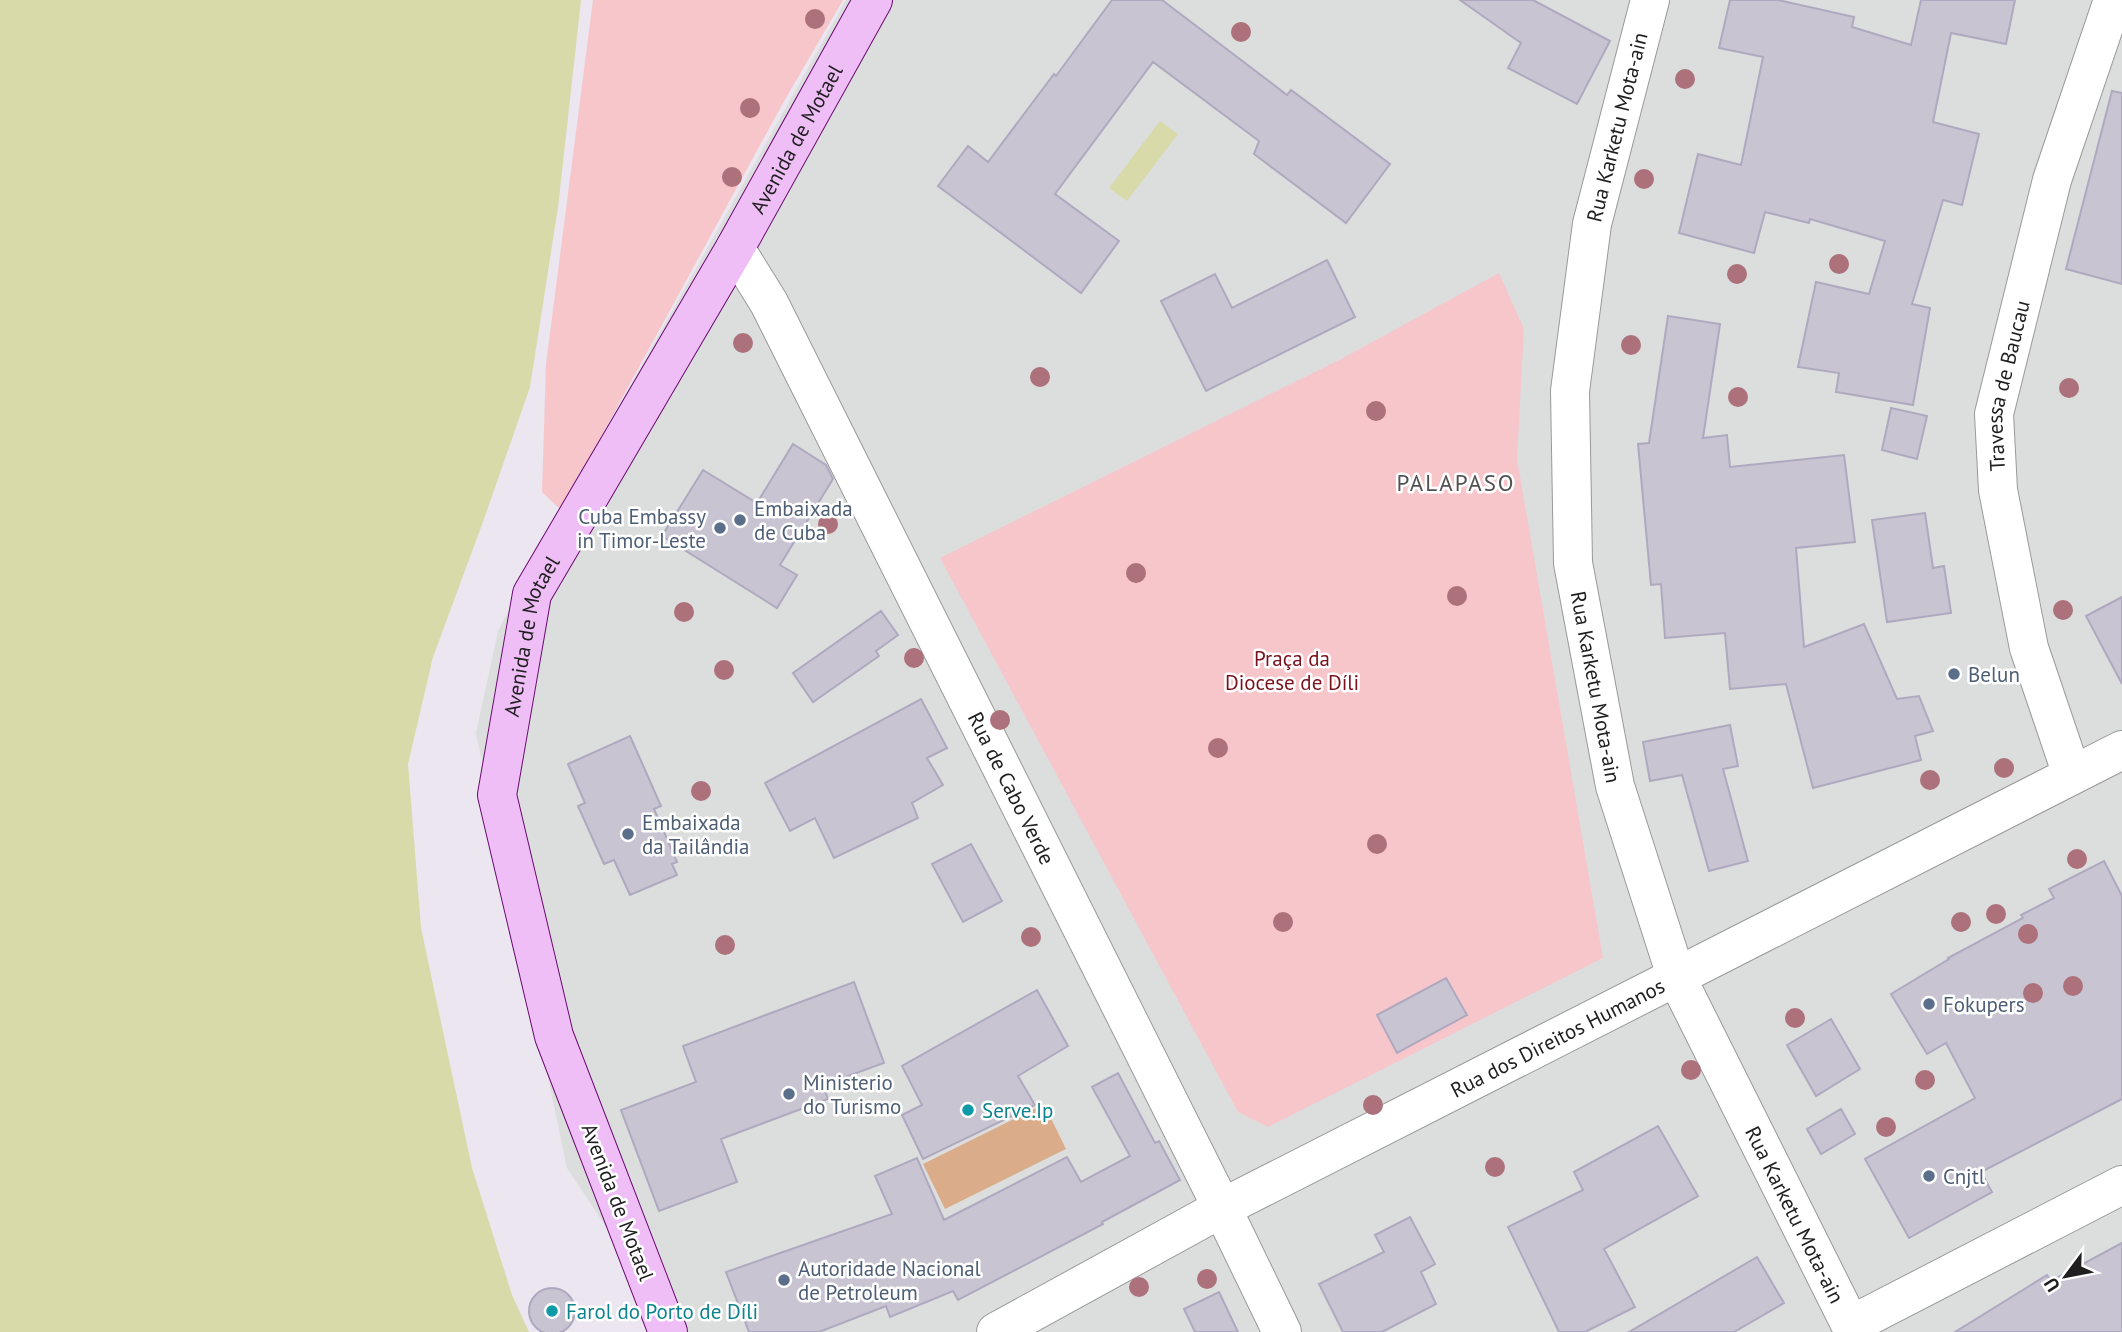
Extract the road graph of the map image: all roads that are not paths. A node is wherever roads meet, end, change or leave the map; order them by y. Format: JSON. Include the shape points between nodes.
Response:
{"nodes":[{"id":1,"x":873,"y":0,"type":"edge"},
{"id":2,"x":1650,"y":0,"type":"edge"},
{"id":3,"x":2113,"y":0,"type":"edge"},
{"id":4,"x":735,"y":248,"type":"junction"},
{"id":5,"x":2122,"y":750,"type":"edge"},
{"id":6,"x":2072,"y":775,"type":"junction"},
{"id":7,"x":1676,"y":976,"type":"junction"},
{"id":8,"x":2122,"y":1185,"type":"edge"},
{"id":9,"x":1222,"y":1208,"type":"junction"},
{"id":10,"x":1853,"y":1328,"type":"edge"},
{"id":11,"x":668,"y":1331,"type":"edge"},
{"id":12,"x":996,"y":1332,"type":"edge"},
{"id":13,"x":1282,"y":1332,"type":"edge"}],
"edges":[{"from":1,"to":4,"type":"main road","name":"Avenida de Motael"},
{"from":2,"to":7,"type":"street","name":"Rua Karketu Mota-ain","via":[[1591,224],[1570,391],[1573,563],[1615,786]]},
{"from":3,"to":6,"type":"street","name":"Travessa de Baucau","via":[[2052,180],[1994,414],[1997,490],[2029,649]]},
{"from":4,"to":9,"type":"street","name":"Rua de Cabo Verde","via":[[769,303]]},
{"from":4,"to":11,"type":"main road","name":"Avenida de Motael","via":[[532,594],[497,796],[554,1036]]},
{"from":5,"to":6,"type":"street","name":"Rua dos Direitos Humanos"},
{"from":6,"to":7,"type":"street","name":"Rua dos Direitos Humanos"},
{"from":7,"to":9,"type":"street","name":"Rua dos Direitos Humanos"},
{"from":7,"to":10,"type":"street","name":"Rua Karketu Mota-ain"},
{"from":8,"to":10,"type":"street"},
{"from":9,"to":12,"type":"street","name":"Rua dos Direitos Humanos"},
{"from":9,"to":13,"type":"street","name":"Rua de Cabo Verde"}]}
